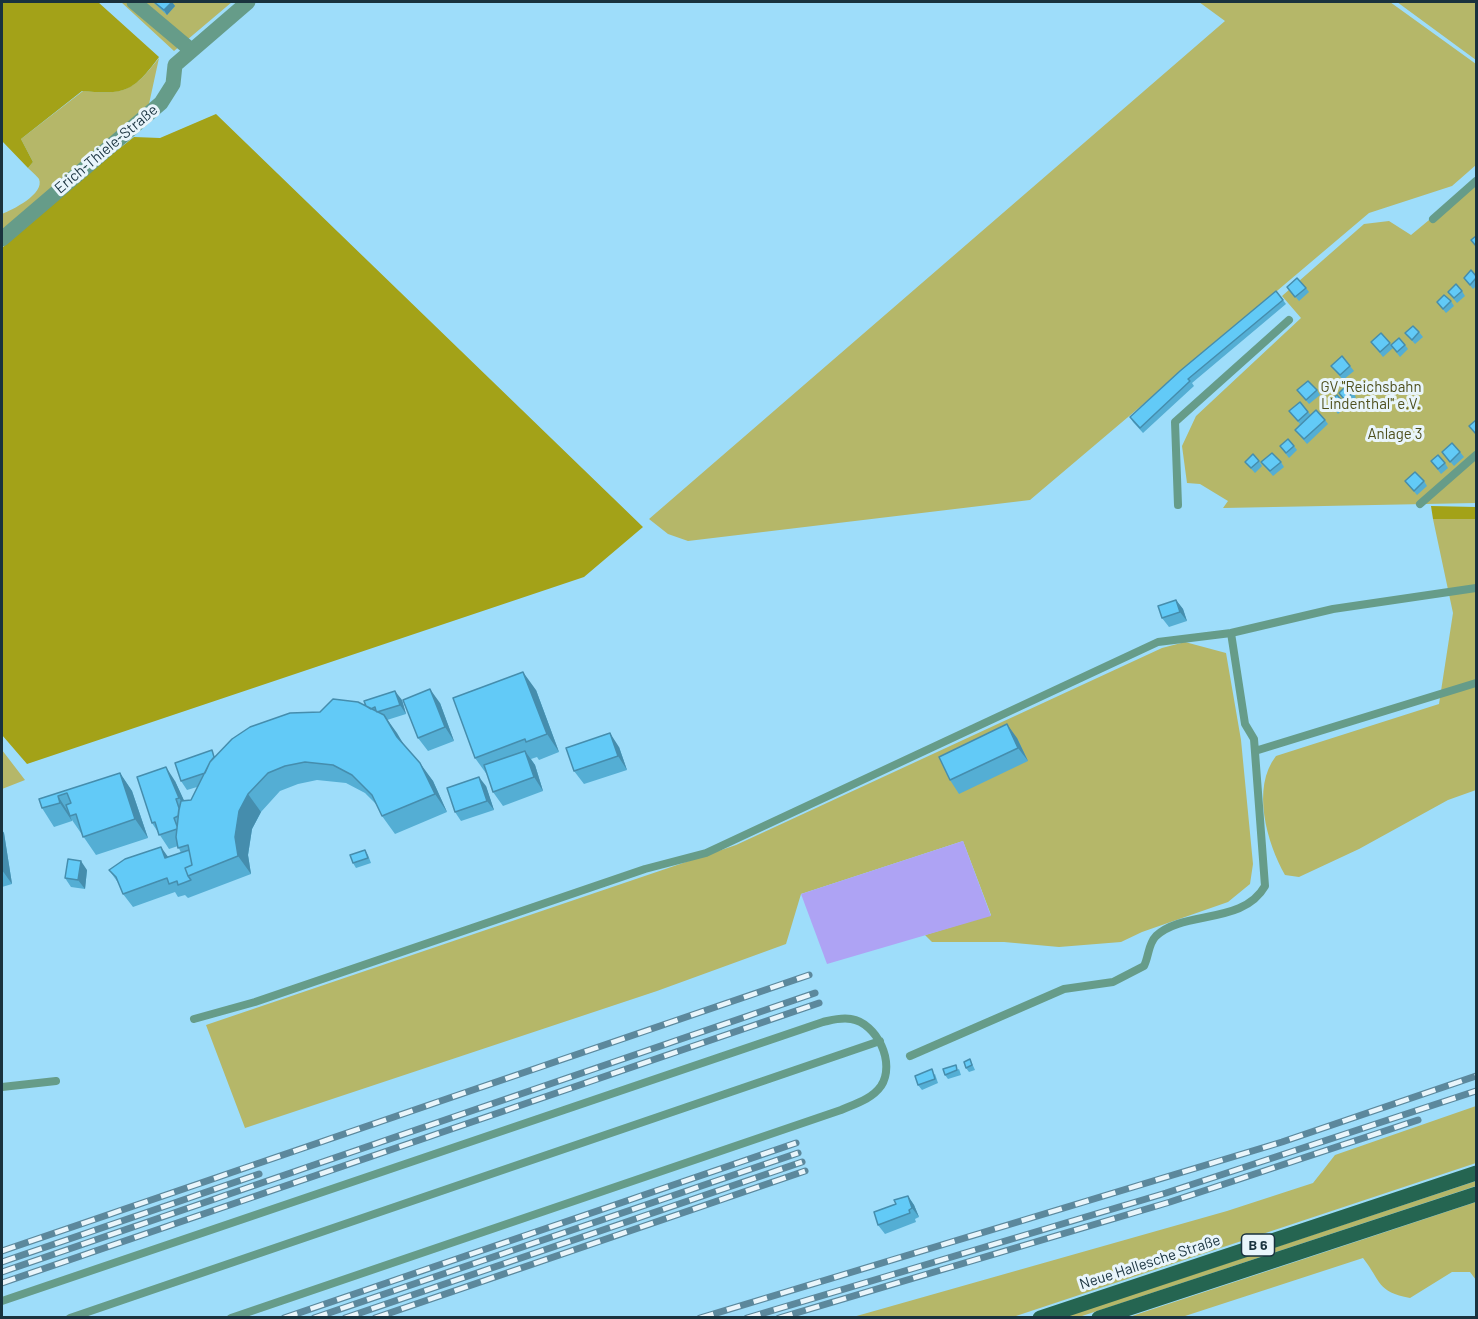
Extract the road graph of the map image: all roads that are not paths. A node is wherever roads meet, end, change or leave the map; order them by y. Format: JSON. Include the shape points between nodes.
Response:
{"nodes":[{"id":1,"x":134,"y":2,"type":"edge"},
{"id":2,"x":248,"y":2,"type":"edge"},
{"id":3,"x":191,"y":50,"type":"junction"},
{"id":4,"x":1476,"y":181,"type":"edge"},
{"id":5,"x":1433,"y":219,"type":"dead end"},
{"id":6,"x":2,"y":239,"type":"edge"},
{"id":7,"x":1289,"y":320,"type":"dead end"},
{"id":8,"x":1476,"y":455,"type":"edge"},
{"id":9,"x":1420,"y":504,"type":"dead end"},
{"id":10,"x":1178,"y":505,"type":"dead end"},
{"id":11,"x":1476,"y":588,"type":"edge"},
{"id":12,"x":1231,"y":633,"type":"junction"},
{"id":13,"x":1476,"y":683,"type":"edge"},
{"id":14,"x":1255,"y":752,"type":"junction"},
{"id":15,"x":194,"y":1018,"type":"dead end"},
{"id":16,"x":880,"y":1041,"type":"junction"},
{"id":17,"x":910,"y":1056,"type":"dead end"},
{"id":18,"x":56,"y":1080,"type":"dead end"},
{"id":19,"x":2,"y":1087,"type":"edge"},
{"id":20,"x":1476,"y":1173,"type":"edge"},
{"id":21,"x":1476,"y":1194,"type":"edge"},
{"id":22,"x":2,"y":1301,"type":"edge"},
{"id":23,"x":70,"y":1317,"type":"edge"},
{"id":24,"x":231,"y":1317,"type":"edge"},
{"id":25,"x":1040,"y":1317,"type":"edge"},
{"id":26,"x":1099,"y":1317,"type":"edge"}],
"edges":[{"from":1,"to":3,"type":"street"},
{"from":2,"to":3,"type":"street","name":"Erich-Thiele-Straße"},
{"from":3,"to":6,"type":"street","name":"Erich-Thiele-Straße","via":[[175,65],[173,84],[161,103]]},
{"from":4,"to":5,"type":"lane"},
{"from":7,"to":10,"type":"lane","via":[[1175,422]]},
{"from":8,"to":9,"type":"lane"},
{"from":11,"to":12,"type":"lane","via":[[1333,609]]},
{"from":12,"to":14,"type":"lane","via":[[1245,724],[1254,739]]},
{"from":12,"to":15,"type":"lane","via":[[1174,639],[1132,653],[706,853],[645,869],[255,1002]]},
{"from":13,"to":14,"type":"lane"},
{"from":14,"to":17,"type":"lane","via":[[1265,886],[1254,900],[1160,933],[1150,945],[1144,966],[1113,982],[1064,990]]},
{"from":16,"to":22,"type":"lane","via":[[867,1026],[853,1019],[823,1022]]},
{"from":16,"to":23,"type":"lane"},
{"from":16,"to":24,"type":"lane","via":[[886,1075],[880,1087],[860,1102]]},
{"from":18,"to":19,"type":"lane"},
{"from":20,"to":25,"type":"main road","name":"Neue Hallesche Straße","number":"B 6"},
{"from":21,"to":26,"type":"main road","number":"B 6"}]}
